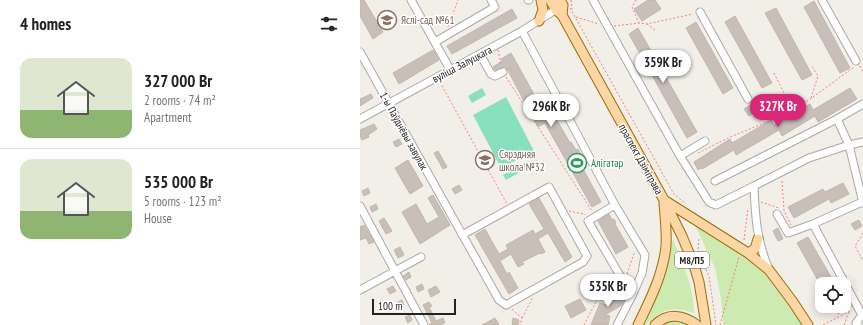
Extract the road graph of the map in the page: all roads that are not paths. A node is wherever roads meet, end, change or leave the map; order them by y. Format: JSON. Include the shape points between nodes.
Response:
{"nodes":[{"id":1,"x":411,"y":0,"type":"edge"},
{"id":2,"x":491,"y":0,"type":"edge"},
{"id":3,"x":541,"y":0,"type":"edge"},
{"id":4,"x":550,"y":0,"type":"edge"},
{"id":5,"x":593,"y":0,"type":"edge"},
{"id":6,"x":822,"y":0,"type":"edge"},
{"id":7,"x":563,"y":6,"type":"edge"},
{"id":8,"x":700,"y":12,"type":"road end"},
{"id":9,"x":539,"y":21,"type":"junction"},
{"id":10,"x":522,"y":31,"type":"junction"},
{"id":11,"x":435,"y":42,"type":"junction"},
{"id":12,"x":360,"y":52,"type":"edge"},
{"id":13,"x":480,"y":54,"type":"junction"},
{"id":14,"x":857,"y":62,"type":"road end"},
{"id":15,"x":451,"y":70,"type":"junction"},
{"id":16,"x":503,"y":72,"type":"road end"},
{"id":17,"x":748,"y":99,"type":"dead end"},
{"id":18,"x":388,"y":104,"type":"junction"},
{"id":19,"x":863,"y":104,"type":"edge"},
{"id":20,"x":360,"y":119,"type":"edge"},
{"id":21,"x":837,"y":119,"type":"junction"},
{"id":22,"x":705,"y":141,"type":"dead end"},
{"id":23,"x":863,"y":142,"type":"edge"},
{"id":24,"x":849,"y":145,"type":"junction"},
{"id":25,"x":680,"y":156,"type":"junction"},
{"id":26,"x":715,"y":181,"type":"dead end"},
{"id":27,"x":754,"y":186,"type":"junction"},
{"id":28,"x":664,"y":200,"type":"junction"},
{"id":29,"x":863,"y":202,"type":"edge"},
{"id":30,"x":615,"y":205,"type":"junction"},
{"id":31,"x":360,"y":206,"type":"edge"},
{"id":32,"x":777,"y":214,"type":"dead end"},
{"id":33,"x":813,"y":224,"type":"junction"},
{"id":34,"x":462,"y":235,"type":"junction"},
{"id":35,"x":758,"y":239,"type":"junction"},
{"id":36,"x":744,"y":251,"type":"junction"},
{"id":37,"x":421,"y":257,"type":"dead end"},
{"id":38,"x":395,"y":270,"type":"junction"},
{"id":39,"x":769,"y":270,"type":"junction"},
{"id":40,"x":360,"y":290,"type":"edge"},
{"id":41,"x":632,"y":296,"type":"junction"},
{"id":42,"x":863,"y":315,"type":"edge"},
{"id":43,"x":424,"y":325,"type":"edge"},
{"id":44,"x":617,"y":325,"type":"edge"},
{"id":45,"x":638,"y":325,"type":"edge"},
{"id":46,"x":655,"y":325,"type":"edge"},
{"id":47,"x":697,"y":325,"type":"edge"},
{"id":48,"x":706,"y":325,"type":"edge"},
{"id":49,"x":808,"y":325,"type":"edge"},
{"id":50,"x":858,"y":325,"type":"edge"}],
"edges":[{"from":1,"to":11,"type":"street"},
{"from":2,"to":11,"type":"street","via":[[495,7]]},
{"from":3,"to":9,"type":"main road","via":[[543,10]]},
{"from":4,"to":7,"type":"main road","name":"праспект Дзімітрава"},
{"from":5,"to":25,"type":"street"},
{"from":6,"to":14,"type":"street"},
{"from":7,"to":9,"type":"street","name":"вуліца Залуцкага"},
{"from":7,"to":28,"type":"main road","name":"праспект Дзімітрава","number":"М8/П5"},
{"from":8,"to":17,"type":"street"},
{"from":9,"to":10,"type":"street","name":"вуліца Залуцкага"},
{"from":10,"to":13,"type":"street","name":"вуліца Залуцкага"},
{"from":10,"to":30,"type":"street"},
{"from":11,"to":15,"type":"street"},
{"from":12,"to":18,"type":"street","name":"1-ы Паўднёвы завулак"},
{"from":13,"to":15,"type":"street","name":"вуліца Залуцкага"},
{"from":13,"to":16,"type":"street","via":[[491,74],[495,76]]},
{"from":15,"to":18,"type":"street","name":"вуліца Залуцкага"},
{"from":18,"to":20,"type":"street","name":"вуліца Залуцкага"},
{"from":18,"to":34,"type":"street","name":"1-ы Паўднёвы завулак"},
{"from":19,"to":21,"type":"street"},
{"from":21,"to":24,"type":"street"},
{"from":21,"to":26,"type":"street"},
{"from":22,"to":25,"type":"street"},
{"from":23,"to":24,"type":"street"},
{"from":24,"to":27,"type":"street","via":[[809,158]]},
{"from":24,"to":29,"type":"street"},
{"from":25,"to":27,"type":"street","via":[[709,202],[716,205]]},
{"from":27,"to":35,"type":"street"},
{"from":28,"to":36,"type":"main road"},
{"from":28,"to":45,"type":"main road","via":[[666,246],[656,287]]},
{"from":28,"to":48,"type":"main road","name":"праспект Дзімітрава","number":"М8/П5","via":[[694,265]]},
{"from":29,"to":33,"type":"street"},
{"from":30,"to":41,"type":"street","via":[[645,255],[642,274]]},
{"from":30,"to":41,"type":"street","via":[[588,221]]},
{"from":31,"to":38,"type":"street"},
{"from":32,"to":33,"type":"street","via":[[788,233]]},
{"from":33,"to":42,"type":"street"},
{"from":34,"to":34,"type":"street","name":"1-ы Паўднёвы завулак","via":[[499,300],[506,305],[583,262],[587,256],[548,187]]},
{"from":35,"to":36,"type":"main road","via":[[755,249]]},
{"from":35,"to":39,"type":"street"},
{"from":36,"to":39,"type":"main road"},
{"from":37,"to":38,"type":"street"},
{"from":38,"to":40,"type":"street"},
{"from":38,"to":43,"type":"street"},
{"from":39,"to":49,"type":"main road"},
{"from":41,"to":44,"type":"street"},
{"from":42,"to":50,"type":"street","via":[[856,323]]},
{"from":46,"to":47,"type":"main road","via":[[674,316],[684,317]]}]}
